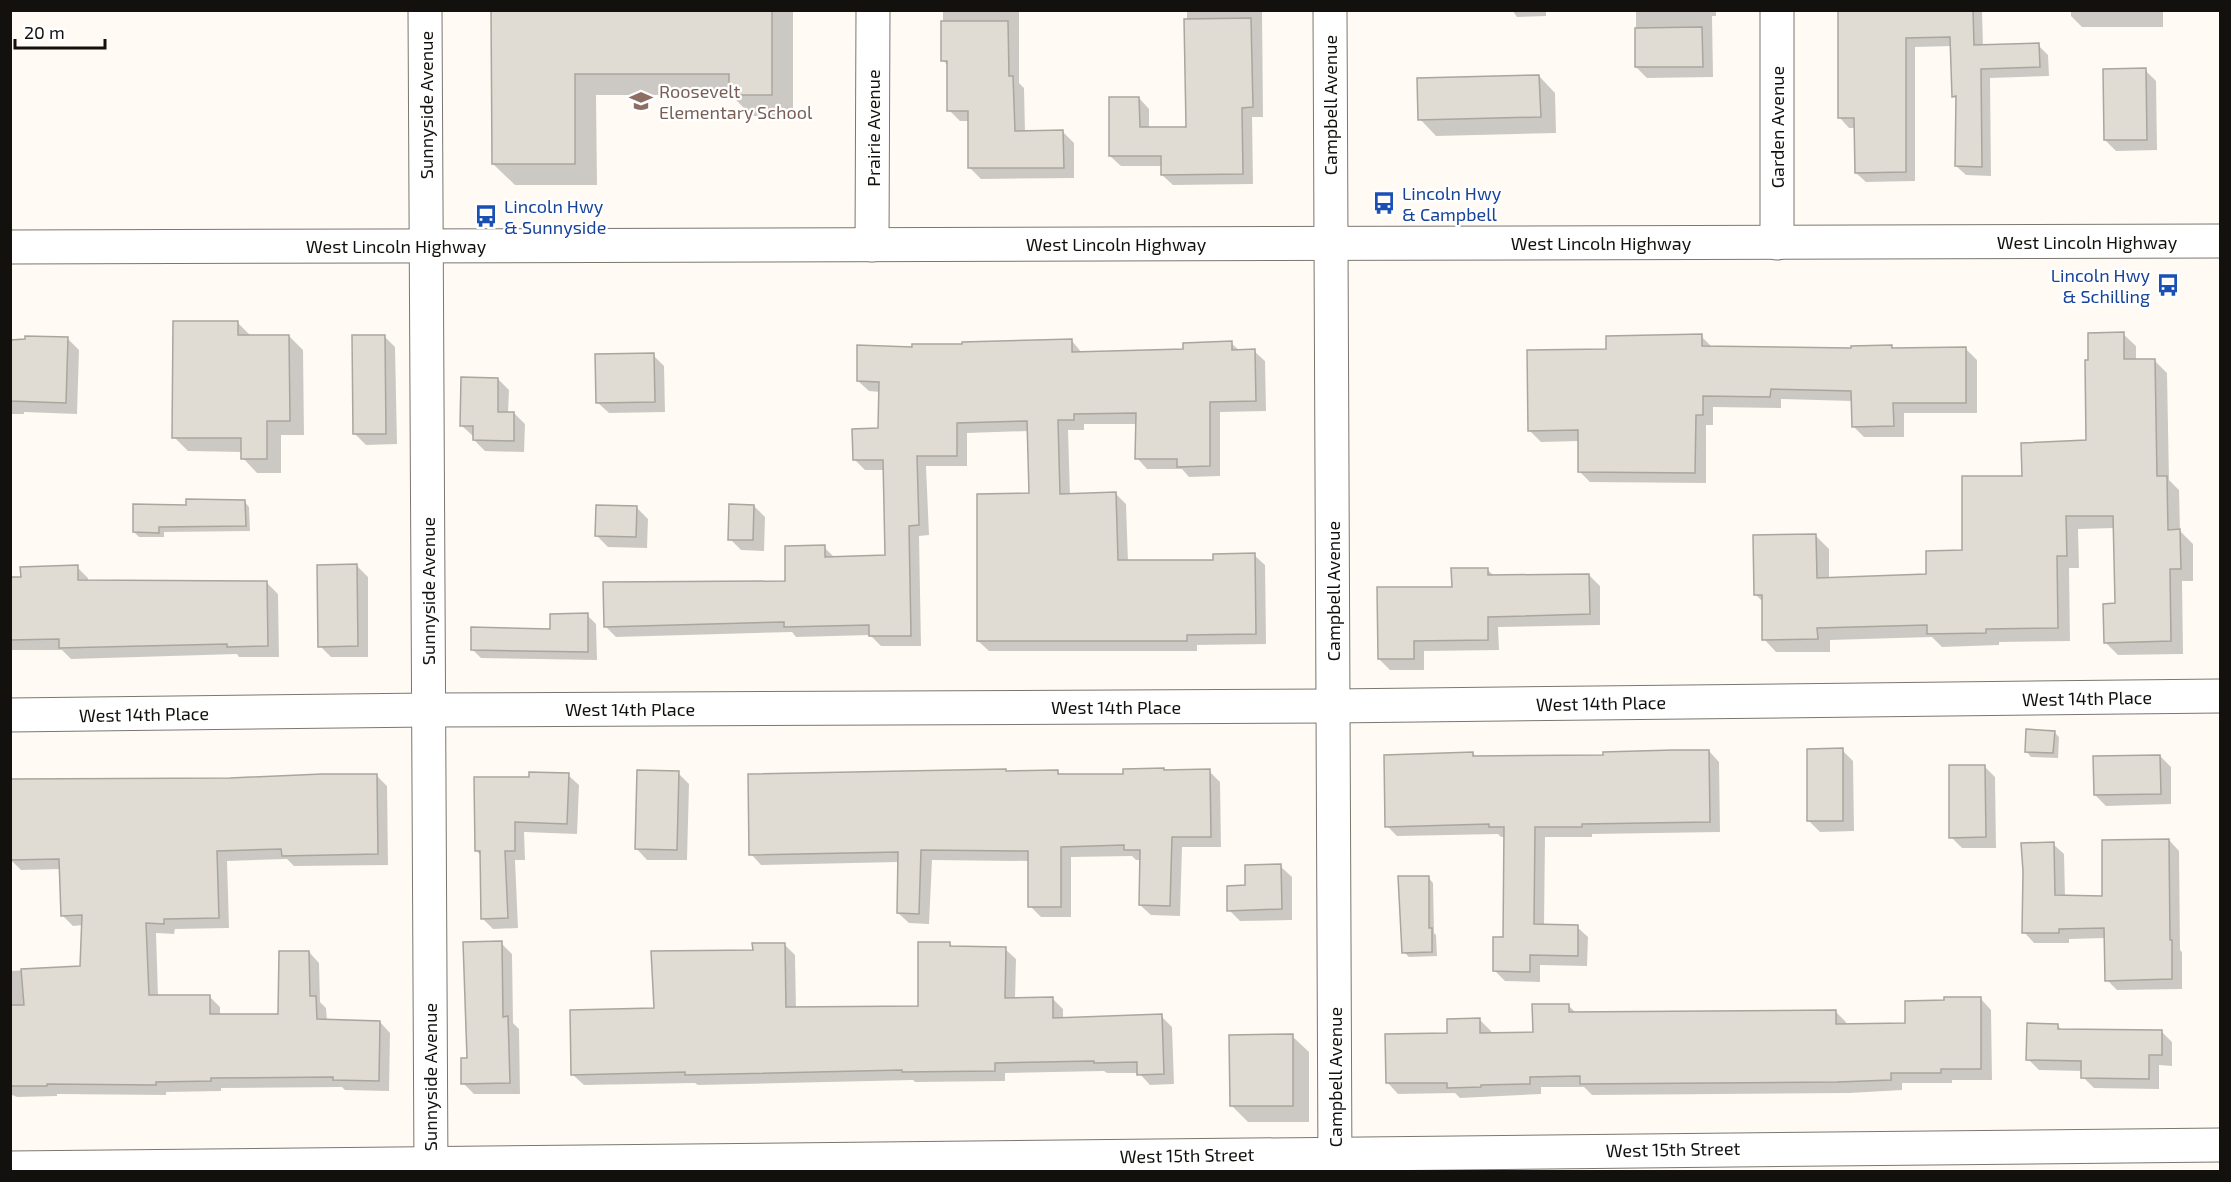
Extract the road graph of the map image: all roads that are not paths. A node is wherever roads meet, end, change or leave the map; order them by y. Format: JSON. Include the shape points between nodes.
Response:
{"nodes":[{"id":1,"x":425,"y":10,"type":"edge"},
{"id":2,"x":873,"y":10,"type":"edge"},
{"id":3,"x":1330,"y":10,"type":"edge"},
{"id":4,"x":1777,"y":10,"type":"edge"},
{"id":5,"x":2220,"y":242,"type":"edge"},
{"id":6,"x":1777,"y":243,"type":"junction"},
{"id":7,"x":1331,"y":244,"type":"junction"},
{"id":8,"x":872,"y":245,"type":"junction"},
{"id":9,"x":427,"y":246,"type":"junction"},
{"id":10,"x":10,"y":247,"type":"edge"},
{"id":11,"x":2220,"y":696,"type":"edge"},
{"id":12,"x":1333,"y":706,"type":"junction"},
{"id":13,"x":429,"y":710,"type":"junction"},
{"id":14,"x":10,"y":715,"type":"edge"},
{"id":15,"x":2220,"y":1144,"type":"edge"},
{"id":16,"x":1335,"y":1162,"type":"edge"},
{"id":17,"x":10,"y":1167,"type":"edge"},
{"id":18,"x":430,"y":1168,"type":"edge"}],
"edges":[{"from":1,"to":9,"type":"street","name":"Sunnyside Avenue"},
{"from":2,"to":8,"type":"street","name":"Prairie Avenue"},
{"from":3,"to":7,"type":"street","name":"Campbell Avenue"},
{"from":4,"to":6,"type":"street","name":"Garden Avenue"},
{"from":5,"to":6,"type":"street","name":"West Lincoln Highway"},
{"from":6,"to":7,"type":"street","name":"West Lincoln Highway"},
{"from":7,"to":8,"type":"street","name":"West Lincoln Highway"},
{"from":7,"to":12,"type":"street","name":"Campbell Avenue"},
{"from":8,"to":9,"type":"street","name":"West Lincoln Highway"},
{"from":9,"to":10,"type":"street","name":"West Lincoln Highway"},
{"from":9,"to":13,"type":"street","name":"Sunnyside Avenue"},
{"from":11,"to":12,"type":"street","name":"West 14th Place"},
{"from":12,"to":13,"type":"street","name":"West 14th Place"},
{"from":12,"to":16,"type":"street","name":"Campbell Avenue"},
{"from":13,"to":14,"type":"street","name":"West 14th Place"},
{"from":13,"to":18,"type":"street","name":"Sunnyside Avenue"},
{"from":15,"to":16,"type":"street","name":"West 15th Street"},
{"from":16,"to":18,"type":"street","name":"West 15th Street"},
{"from":17,"to":18,"type":"street","name":"West 15th Street"}]}
